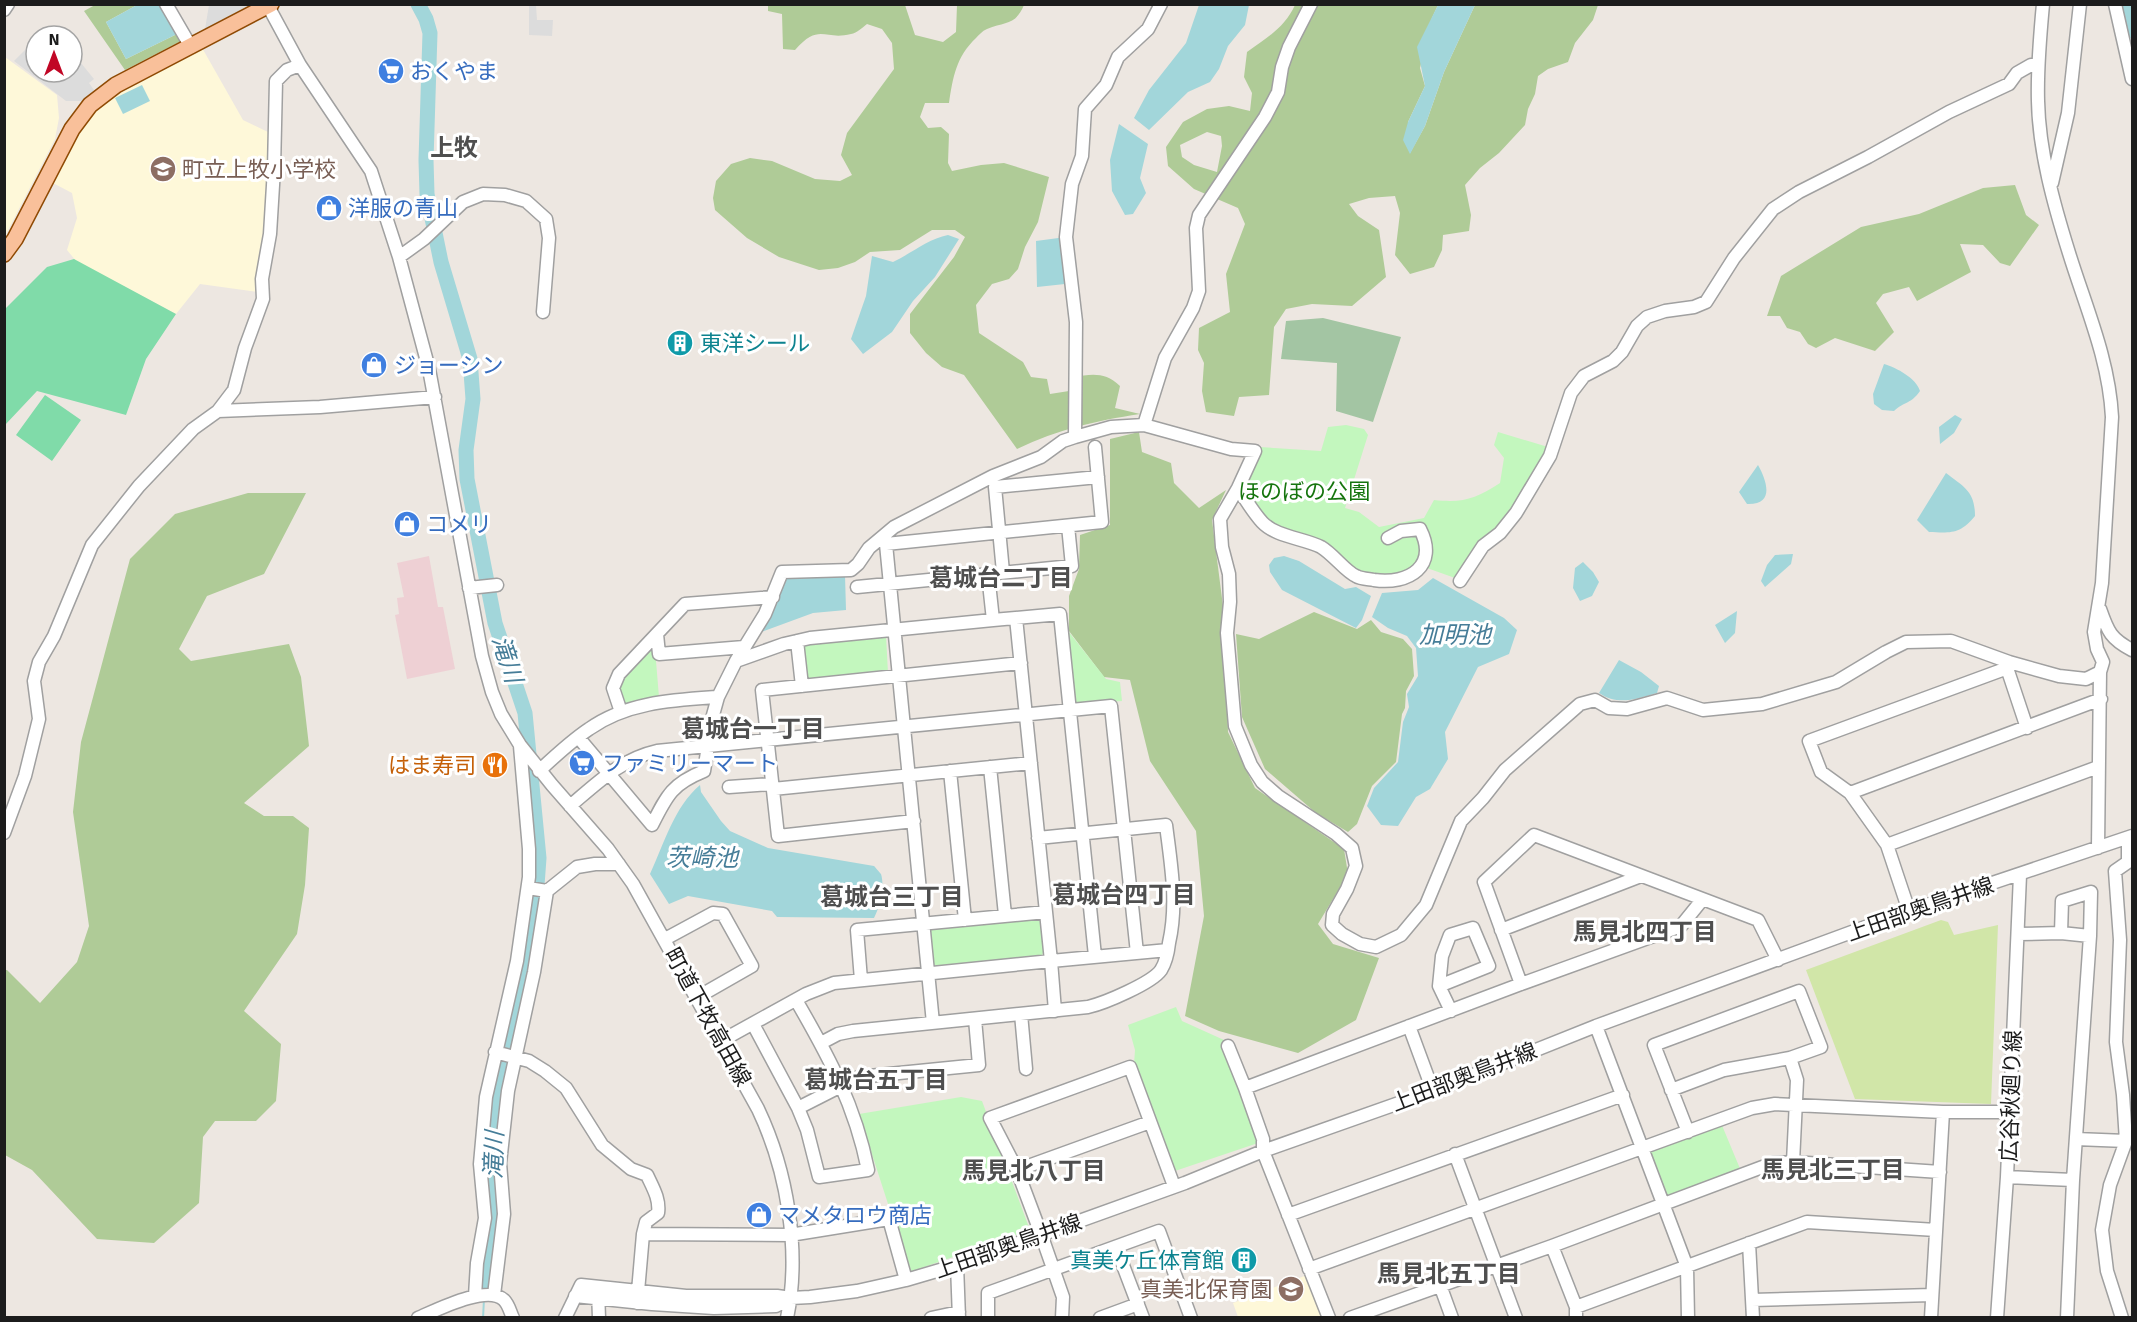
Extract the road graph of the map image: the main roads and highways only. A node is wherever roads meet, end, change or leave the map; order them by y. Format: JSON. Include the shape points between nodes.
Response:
{"nodes":[{"id":1,"x":269,"y":5,"type":"edge"},
{"id":2,"x":4,"y":254,"type":"edge"}],
"edges":[{"from":1,"to":2,"type":"main road","via":[[116,86],[90,105],[72,129]]}]}
